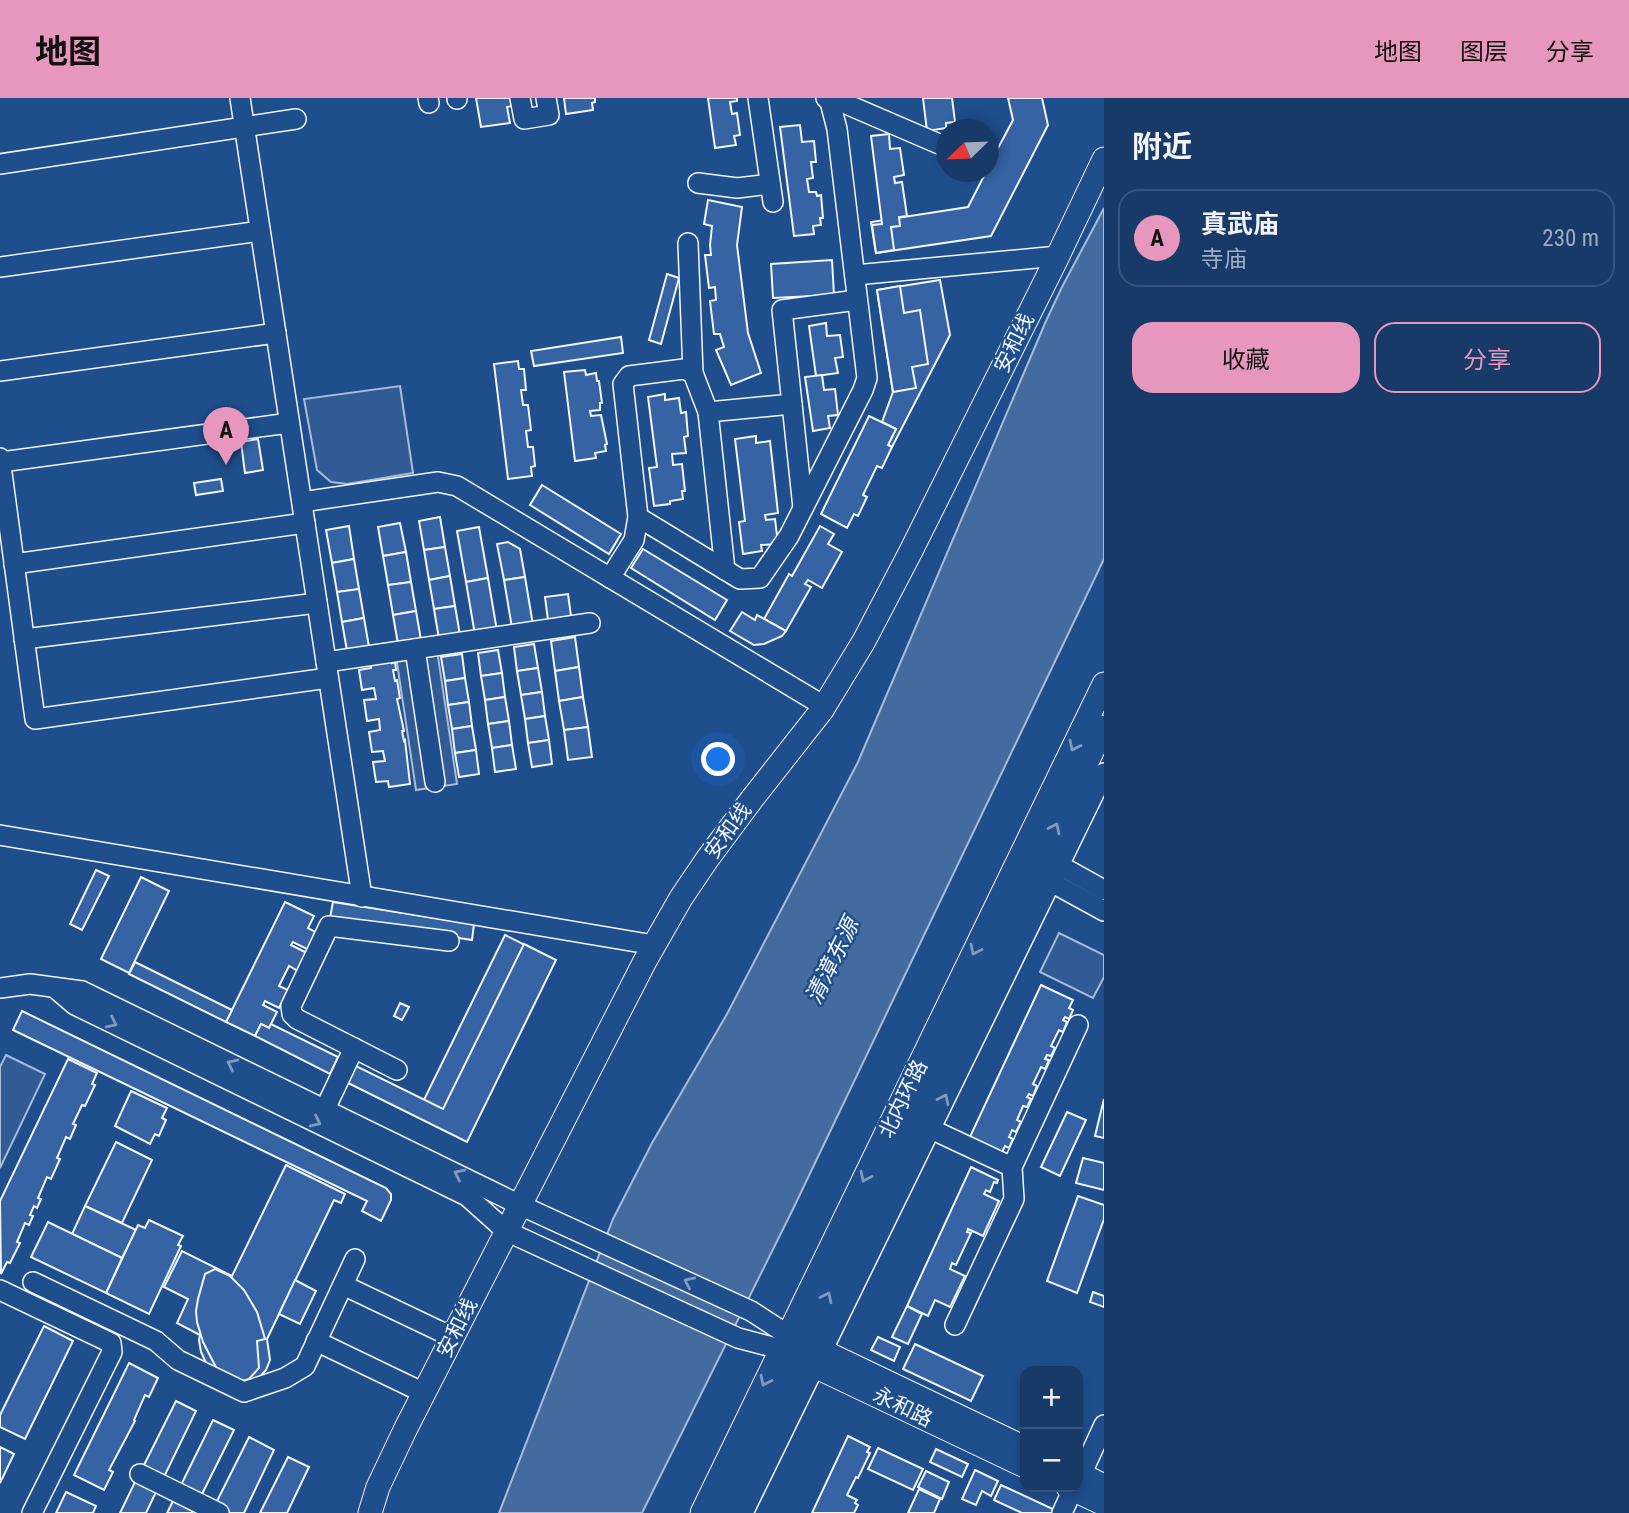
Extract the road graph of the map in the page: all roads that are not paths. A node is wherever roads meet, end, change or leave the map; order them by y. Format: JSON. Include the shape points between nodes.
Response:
{"nodes":[{"id":1,"x":240,"y":98,"type":"edge"},
{"id":2,"x":520,"y":98,"type":"edge"},
{"id":3,"x":546,"y":98,"type":"edge"},
{"id":4,"x":758,"y":98,"type":"edge"},
{"id":5,"x":828,"y":98,"type":"edge"},
{"id":6,"x":296,"y":119,"type":"dead end"},
{"id":7,"x":244,"y":127,"type":"junction"},
{"id":8,"x":936,"y":142,"type":"edge"},
{"id":9,"x":1104,"y":159,"type":"edge"},
{"id":10,"x":0,"y":164,"type":"edge"},
{"id":11,"x":698,"y":183,"type":"dead end"},
{"id":12,"x":260,"y":231,"type":"junction"},
{"id":13,"x":688,"y":243,"type":"dead end"},
{"id":14,"x":1058,"y":256,"type":"junction"},
{"id":15,"x":0,"y":267,"type":"edge"},
{"id":16,"x":855,"y":275,"type":"junction"},
{"id":17,"x":857,"y":300,"type":"junction"},
{"id":18,"x":276,"y":333,"type":"junction"},
{"id":19,"x":0,"y":371,"type":"edge"},
{"id":20,"x":693,"y":373,"type":"junction"},
{"id":21,"x":792,"y":404,"type":"junction"},
{"id":22,"x":708,"y":412,"type":"junction"},
{"id":23,"x":289,"y":423,"type":"junction"},
{"id":24,"x":0,"y":461,"type":"edge"},
{"id":25,"x":302,"y":502,"type":"junction"},
{"id":26,"x":803,"y":509,"type":"junction"},
{"id":27,"x":638,"y":517,"type":"junction"},
{"id":28,"x":305,"y":523,"type":"junction"},
{"id":29,"x":14,"y":564,"type":"junction"},
{"id":30,"x":725,"y":570,"type":"junction"},
{"id":31,"x":610,"y":578,"type":"junction"},
{"id":32,"x":317,"y":603,"type":"junction"},
{"id":33,"x":590,"y":624,"type":"dead end"},
{"id":34,"x":24,"y":639,"type":"junction"},
{"id":35,"x":415,"y":649,"type":"junction"},
{"id":36,"x":327,"y":670,"type":"junction"},
{"id":37,"x":1104,"y":684,"type":"edge"},
{"id":38,"x":824,"y":706,"type":"junction"},
{"id":39,"x":1104,"y":727,"type":"edge"},
{"id":40,"x":1104,"y":773,"type":"edge"},
{"id":41,"x":435,"y":782,"type":"dead end"},
{"id":42,"x":0,"y":835,"type":"edge"},
{"id":43,"x":1038,"y":864,"type":"junction"},
{"id":44,"x":1104,"y":890,"type":"edge"},
{"id":45,"x":362,"y":897,"type":"junction"},
{"id":46,"x":1104,"y":911,"type":"edge"},
{"id":47,"x":449,"y":941,"type":"dead end"},
{"id":48,"x":654,"y":945,"type":"junction"},
{"id":49,"x":0,"y":988,"type":"edge"},
{"id":50,"x":54,"y":988,"type":"junction"},
{"id":51,"x":1078,"y":1025,"type":"dead end"},
{"id":52,"x":354,"y":1048,"type":"junction"},
{"id":53,"x":397,"y":1070,"type":"dead end"},
{"id":54,"x":325,"y":1109,"type":"junction"},
{"id":55,"x":921,"y":1125,"type":"junction"},
{"id":56,"x":1012,"y":1167,"type":"junction"},
{"id":57,"x":520,"y":1205,"type":"junction"},
{"id":58,"x":506,"y":1231,"type":"junction"},
{"id":59,"x":355,"y":1259,"type":"dead end"},
{"id":60,"x":33,"y":1282,"type":"dead end"},
{"id":61,"x":343,"y":1285,"type":"junction"},
{"id":62,"x":0,"y":1290,"type":"edge"},
{"id":63,"x":955,"y":1325,"type":"dead end"},
{"id":64,"x":452,"y":1338,"type":"junction"},
{"id":65,"x":316,"y":1341,"type":"junction"},
{"id":66,"x":801,"y":1350,"type":"junction"},
{"id":67,"x":424,"y":1393,"type":"junction"},
{"id":68,"x":1104,"y":1425,"type":"edge"},
{"id":69,"x":1020,"y":1446,"type":"edge"},
{"id":70,"x":1020,"y":1463,"type":"edge"},
{"id":71,"x":1083,"y":1466,"type":"edge"},
{"id":72,"x":140,"y":1474,"type":"dead end"},
{"id":73,"x":1083,"y":1482,"type":"edge"},
{"id":74,"x":1104,"y":1486,"type":"edge"},
{"id":75,"x":1083,"y":1487,"type":"edge"},
{"id":76,"x":1071,"y":1492,"type":"edge"},
{"id":77,"x":1104,"y":1504,"type":"edge"},
{"id":78,"x":32,"y":1513,"type":"edge"},
{"id":79,"x":219,"y":1513,"type":"edge"},
{"id":80,"x":370,"y":1513,"type":"edge"},
{"id":81,"x":702,"y":1513,"type":"edge"},
{"id":82,"x":722,"y":1513,"type":"edge"},
{"id":83,"x":743,"y":1513,"type":"edge"},
{"id":84,"x":1062,"y":1513,"type":"edge"}],
"edges":[{"from":1,"to":7,"type":"street"},
{"from":2,"to":3,"type":"street","via":[[524,119],[549,115]]},
{"from":4,"to":11,"type":"street","via":[[772,193]]},
{"from":5,"to":8,"type":"street"},
{"from":5,"to":16,"type":"street","via":[[837,129]]},
{"from":6,"to":7,"type":"street"},
{"from":7,"to":10,"type":"street"},
{"from":7,"to":12,"type":"street"},
{"from":9,"to":14,"type":"main road","name":"安和线"},
{"from":12,"to":15,"type":"street"},
{"from":12,"to":18,"type":"street"},
{"from":13,"to":20,"type":"street"},
{"from":14,"to":16,"type":"street"},
{"from":14,"to":38,"type":"main road","name":"安和线","via":[[859,651]]},
{"from":16,"to":17,"type":"street"},
{"from":17,"to":21,"type":"street","via":[[782,310]]},
{"from":17,"to":26,"type":"street","via":[[867,378]]},
{"from":18,"to":19,"type":"street"},
{"from":18,"to":23,"type":"street"},
{"from":20,"to":22,"type":"street"},
{"from":20,"to":27,"type":"street","via":[[684,369],[629,376],[623,384]]},
{"from":21,"to":22,"type":"street"},
{"from":21,"to":26,"type":"street"},
{"from":22,"to":30,"type":"street"},
{"from":23,"to":24,"type":"street"},
{"from":23,"to":25,"type":"street"},
{"from":24,"to":29,"type":"street"},
{"from":25,"to":28,"type":"street"},
{"from":25,"to":31,"type":"street","via":[[438,482],[457,486]]},
{"from":26,"to":30,"type":"street","via":[[760,578],[740,579]]},
{"from":27,"to":30,"type":"street"},
{"from":27,"to":31,"type":"street","via":[[634,540]]},
{"from":28,"to":29,"type":"street"},
{"from":28,"to":32,"type":"street"},
{"from":29,"to":34,"type":"street"},
{"from":31,"to":38,"type":"street"},
{"from":32,"to":34,"type":"street"},
{"from":32,"to":36,"type":"street"},
{"from":33,"to":35,"type":"street"},
{"from":34,"to":36,"type":"street","via":[[35,719]]},
{"from":35,"to":36,"type":"street"},
{"from":35,"to":41,"type":"street"},
{"from":36,"to":45,"type":"street"},
{"from":37,"to":43,"type":"main road","name":"北内环路","one_way":true},
{"from":38,"to":48,"type":"main road","name":"安和线","via":[[708,858]]},
{"from":43,"to":39,"type":"main road","name":"北内环路","one_way":true},
{"from":40,"to":43,"type":"street"},
{"from":42,"to":45,"type":"street"},
{"from":43,"to":44,"type":"street"},
{"from":43,"to":46,"type":"street"},
{"from":55,"to":43,"type":"main road","name":"北内环路","one_way":true},
{"from":43,"to":66,"type":"main road","name":"北内环路","one_way":true},
{"from":45,"to":48,"type":"street"},
{"from":47,"to":52,"type":"street","via":[[329,926],[291,1006],[292,1014]]},
{"from":48,"to":57,"type":"main road","name":"安和线"},
{"from":49,"to":50,"type":"street","via":[[30,984]]},
{"from":54,"to":50,"type":"street","one_way":true,"via":[[82,991]]},
{"from":50,"to":58,"type":"street","one_way":true,"via":[[75,1005],[467,1196]]},
{"from":51,"to":56,"type":"street"},
{"from":52,"to":53,"type":"street"},
{"from":52,"to":54,"type":"street"},
{"from":57,"to":54,"type":"street","one_way":true},
{"from":55,"to":56,"type":"street"},
{"from":66,"to":55,"type":"main road","name":"北内环路","one_way":true},
{"from":56,"to":63,"type":"street","via":[[1014,1199]]},
{"from":57,"to":58,"type":"main road","name":"安和线"},
{"from":66,"to":57,"type":"street","one_way":true,"via":[[751,1311]]},
{"from":58,"to":64,"type":"main road","name":"安和线"},
{"from":58,"to":66,"type":"street","via":[[738,1338]]},
{"from":59,"to":61,"type":"street"},
{"from":60,"to":65,"type":"street","via":[[156,1341],[178,1360],[244,1392],[304,1366]]},
{"from":61,"to":64,"type":"street"},
{"from":61,"to":65,"type":"street"},
{"from":62,"to":78,"type":"street","via":[[111,1343],[112,1352]]},
{"from":64,"to":67,"type":"main road","name":"安和线"},
{"from":65,"to":67,"type":"street"},
{"from":66,"to":69,"type":"main road","name":"永和路"},
{"from":66,"to":70,"type":"main road","name":"永和路"},
{"from":66,"to":81,"type":"main road","name":"北内环路","one_way":true},
{"from":66,"to":82,"type":"main road","name":"北内环路"},
{"from":66,"to":83,"type":"street"},
{"from":67,"to":80,"type":"main road","name":"安和线"},
{"from":68,"to":71,"type":"street"},
{"from":72,"to":79,"type":"street"},
{"from":73,"to":74,"type":"main road"},
{"from":75,"to":77,"type":"main road"},
{"from":76,"to":84,"type":"street"}]}
